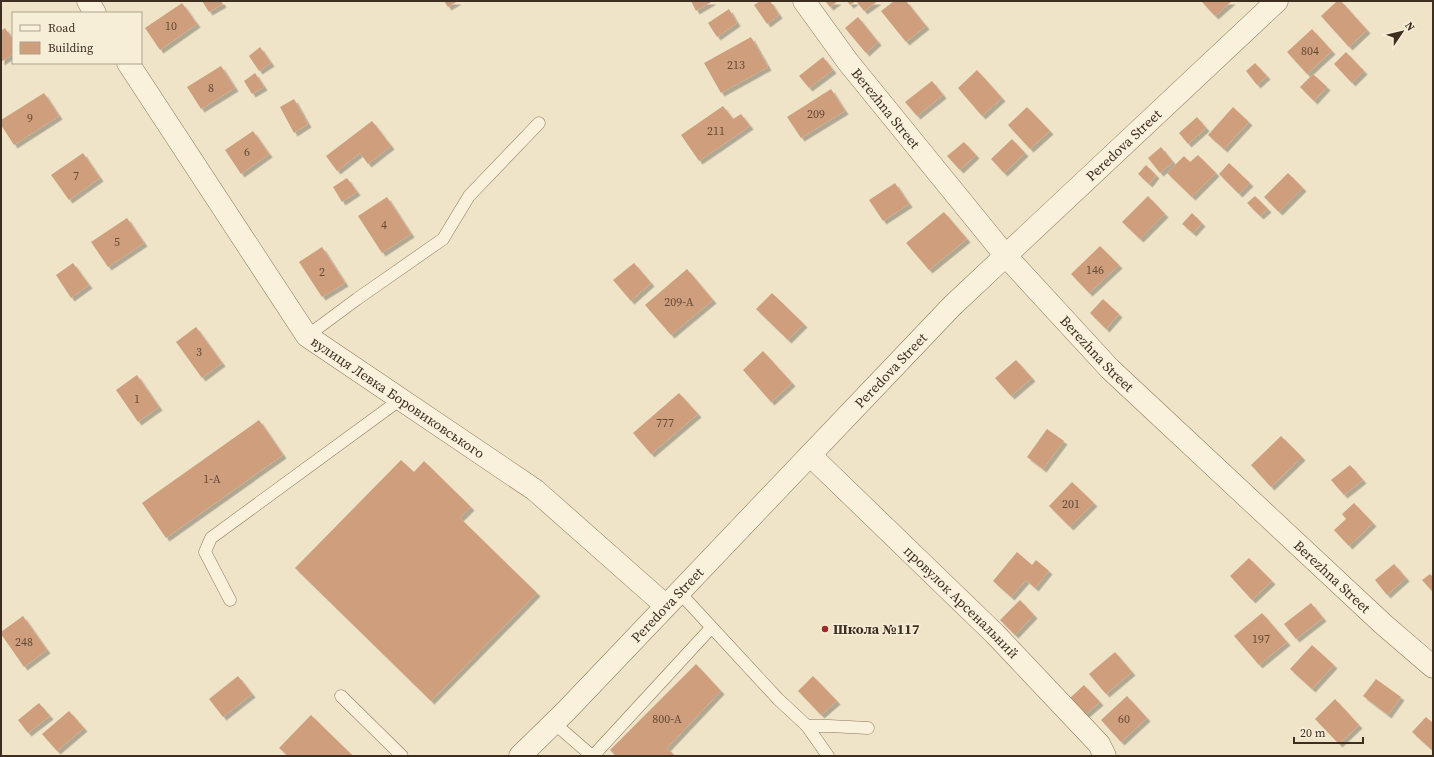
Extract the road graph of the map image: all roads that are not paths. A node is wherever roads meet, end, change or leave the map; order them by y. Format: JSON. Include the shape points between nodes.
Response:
{"nodes":[{"id":1,"x":88,"y":1,"type":"edge"},
{"id":2,"x":804,"y":1,"type":"edge"},
{"id":3,"x":1277,"y":1,"type":"edge"},
{"id":4,"x":94,"y":12,"type":"edge"},
{"id":5,"x":129,"y":64,"type":"edge"},
{"id":6,"x":539,"y":123,"type":"dead end"},
{"id":7,"x":1005,"y":255,"type":"junction"},
{"id":8,"x":307,"y":336,"type":"junction"},
{"id":9,"x":401,"y":399,"type":"junction"},
{"id":10,"x":810,"y":455,"type":"junction"},
{"id":11,"x":672,"y":599,"type":"junction"},
{"id":12,"x":230,"y":600,"type":"dead end"},
{"id":13,"x":711,"y":628,"type":"junction"},
{"id":14,"x":1433,"y":667,"type":"edge"},
{"id":15,"x":341,"y":696,"type":"dead end"},
{"id":16,"x":554,"y":723,"type":"junction"},
{"id":17,"x":807,"y":726,"type":"junction"},
{"id":18,"x":868,"y":728,"type":"dead end"},
{"id":19,"x":402,"y":756,"type":"edge"},
{"id":20,"x":520,"y":756,"type":"edge"},
{"id":21,"x":593,"y":756,"type":"edge"},
{"id":22,"x":828,"y":756,"type":"edge"},
{"id":23,"x":1105,"y":756,"type":"edge"}],
"edges":[{"from":1,"to":4,"type":"street"},
{"from":2,"to":7,"type":"street","name":"Berezhna Street","via":[[848,62]]},
{"from":3,"to":7,"type":"street","name":"Peredova Street"},
{"from":5,"to":8,"type":"street","name":"вулиця Левка Боровиковського"},
{"from":6,"to":8,"type":"lane","via":[[469,196],[443,239]]},
{"from":7,"to":10,"type":"street","name":"Peredova Street","via":[[952,306]]},
{"from":7,"to":14,"type":"street","name":"Berezhna Street","via":[[1110,369],[1382,624]]},
{"from":8,"to":9,"type":"street","name":"вулиця Левка Боровиковського"},
{"from":9,"to":11,"type":"street","name":"вулиця Левка Боровиковського","via":[[535,490]]},
{"from":9,"to":12,"type":"lane","via":[[211,538],[205,552]]},
{"from":10,"to":11,"type":"street","name":"Peredova Street"},
{"from":10,"to":23,"type":"street","name":"провулок Арсенальний","via":[[995,634],[1099,744]]},
{"from":11,"to":13,"type":"lane"},
{"from":11,"to":16,"type":"street","name":"Peredova Street"},
{"from":13,"to":17,"type":"lane"},
{"from":13,"to":21,"type":"lane"},
{"from":15,"to":19,"type":"lane"},
{"from":16,"to":20,"type":"street","name":"Peredova Street"},
{"from":16,"to":21,"type":"lane"},
{"from":17,"to":18,"type":"lane"},
{"from":17,"to":22,"type":"lane"}]}
